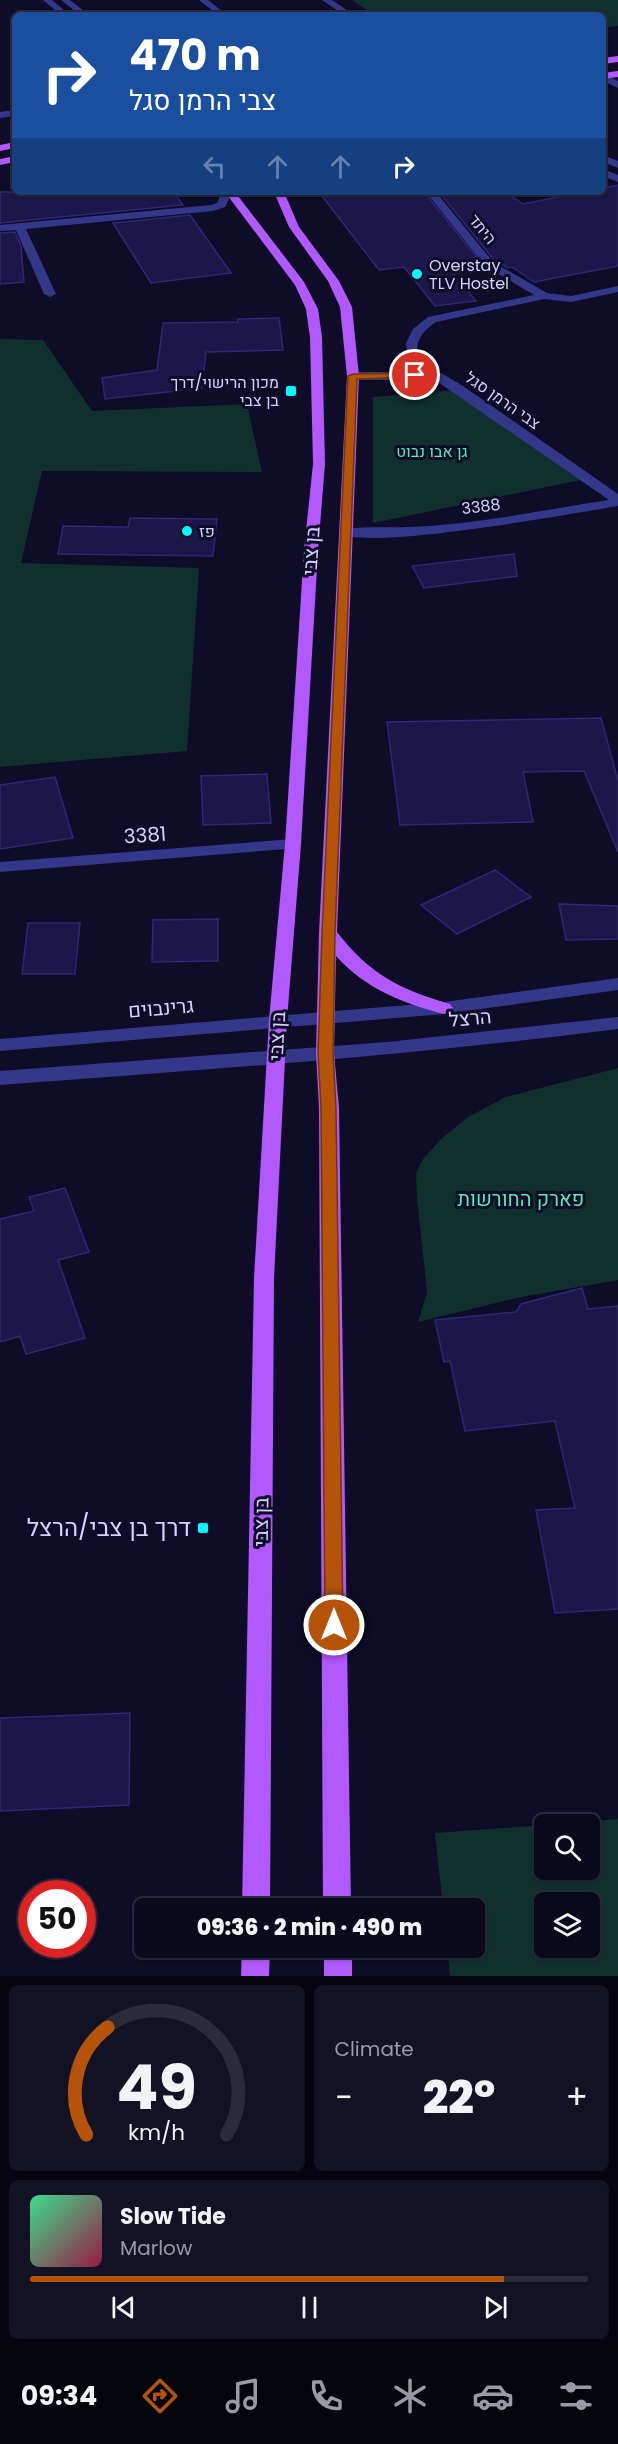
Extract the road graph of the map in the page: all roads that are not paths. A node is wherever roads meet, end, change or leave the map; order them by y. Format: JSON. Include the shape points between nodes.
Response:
{"nodes":[{"id":1,"x":47,"y":0,"type":"edge"},
{"id":2,"x":64,"y":0,"type":"edge"},
{"id":3,"x":202,"y":0,"type":"edge"},
{"id":4,"x":326,"y":0,"type":"edge"},
{"id":5,"x":62,"y":12,"type":"edge"},
{"id":6,"x":81,"y":12,"type":"edge"},
{"id":7,"x":219,"y":12,"type":"edge"},
{"id":8,"x":345,"y":12,"type":"edge"},
{"id":9,"x":226,"y":195,"type":"edge"},
{"id":10,"x":230,"y":195,"type":"edge"},
{"id":11,"x":280,"y":195,"type":"edge"},
{"id":12,"x":433,"y":195,"type":"edge"},
{"id":13,"x":20,"y":226,"type":"junction"},
{"id":14,"x":0,"y":228,"type":"edge"},
{"id":15,"x":618,"y":289,"type":"edge"},
{"id":16,"x":50,"y":294,"type":"dead end"},
{"id":17,"x":544,"y":296,"type":"junction"},
{"id":18,"x":415,"y":375,"type":"junction"},
{"id":19,"x":353,"y":376,"type":"junction"},
{"id":20,"x":618,"y":501,"type":"edge"},
{"id":21,"x":346,"y":532,"type":"junction"},
{"id":22,"x":294,"y":844,"type":"junction"},
{"id":23,"x":0,"y":867,"type":"edge"},
{"id":24,"x":328,"y":933,"type":"junction"},
{"id":25,"x":618,"y":984,"type":"edge"},
{"id":26,"x":444,"y":1008,"type":"junction"},
{"id":27,"x":327,"y":1018,"type":"junction"},
{"id":28,"x":278,"y":1020,"type":"junction"},
{"id":29,"x":618,"y":1023,"type":"edge"},
{"id":30,"x":0,"y":1045,"type":"edge"},
{"id":31,"x":326,"y":1053,"type":"junction"},
{"id":32,"x":276,"y":1058,"type":"junction"},
{"id":33,"x":0,"y":1078,"type":"edge"},
{"id":34,"x":256,"y":1898,"type":"edge"},
{"id":35,"x":338,"y":1898,"type":"edge"},
{"id":36,"x":256,"y":1958,"type":"edge"},
{"id":37,"x":338,"y":1958,"type":"edge"},
{"id":38,"x":255,"y":1976,"type":"edge"},
{"id":39,"x":338,"y":1976,"type":"edge"}],
"edges":[{"from":1,"to":5,"type":"street"},
{"from":2,"to":6,"type":"street"},
{"from":3,"to":7,"type":"street"},
{"from":4,"to":8,"type":"street"},
{"from":9,"to":13,"type":"street","via":[[221,205],[213,208]]},
{"from":10,"to":22,"type":"main road","name":"בן צבי","via":[[300,284],[312,309],[316,337],[319,464]]},
{"from":11,"to":19,"type":"main road","name":"בן צבי","via":[[294,227],[333,281],[346,307]]},
{"from":12,"to":17,"type":"street","name":"היתד","via":[[489,264]]},
{"from":13,"to":14,"type":"street"},
{"from":13,"to":16,"type":"street"},
{"from":15,"to":17,"type":"street","name":"היתד","via":[[571,299]]},
{"from":17,"to":18,"type":"street","via":[[432,319],[416,329],[410,348]]},
{"from":18,"to":19,"type":"street","name":"צבי הרמן סגל"},
{"from":18,"to":20,"type":"street","name":"צבי הרמן סגל","via":[[437,376],[459,389]]},
{"from":19,"to":21,"type":"main road","name":"בן צבי"},
{"from":20,"to":21,"type":"street","name":"3388","via":[[424,529]]},
{"from":21,"to":24,"type":"main road","name":"בן צבי"},
{"from":22,"to":23,"type":"street","name":"3381"},
{"from":22,"to":28,"type":"main road","name":"בן צבי"},
{"from":24,"to":26,"type":"main road","via":[[342,953],[374,983],[417,1002]]},
{"from":24,"to":27,"type":"main road","name":"בן צבי"},
{"from":25,"to":26,"type":"street","name":"הרצל"},
{"from":26,"to":27,"type":"street","name":"הרצל"},
{"from":27,"to":28,"type":"street","name":"גרינבוים"},
{"from":27,"to":31,"type":"main road","name":"בן צבי"},
{"from":28,"to":30,"type":"street","name":"גרינבוים"},
{"from":28,"to":32,"type":"main road","name":"בן צבי"},
{"from":29,"to":31,"type":"street","name":"הרצל"},
{"from":31,"to":32,"type":"street"},
{"from":31,"to":35,"type":"main road","name":"בן צבי"},
{"from":32,"to":33,"type":"street"},
{"from":32,"to":34,"type":"main road","name":"בן צבי","via":[[264,1278]]},
{"from":36,"to":38,"type":"main road"},
{"from":37,"to":39,"type":"main road"}]}
